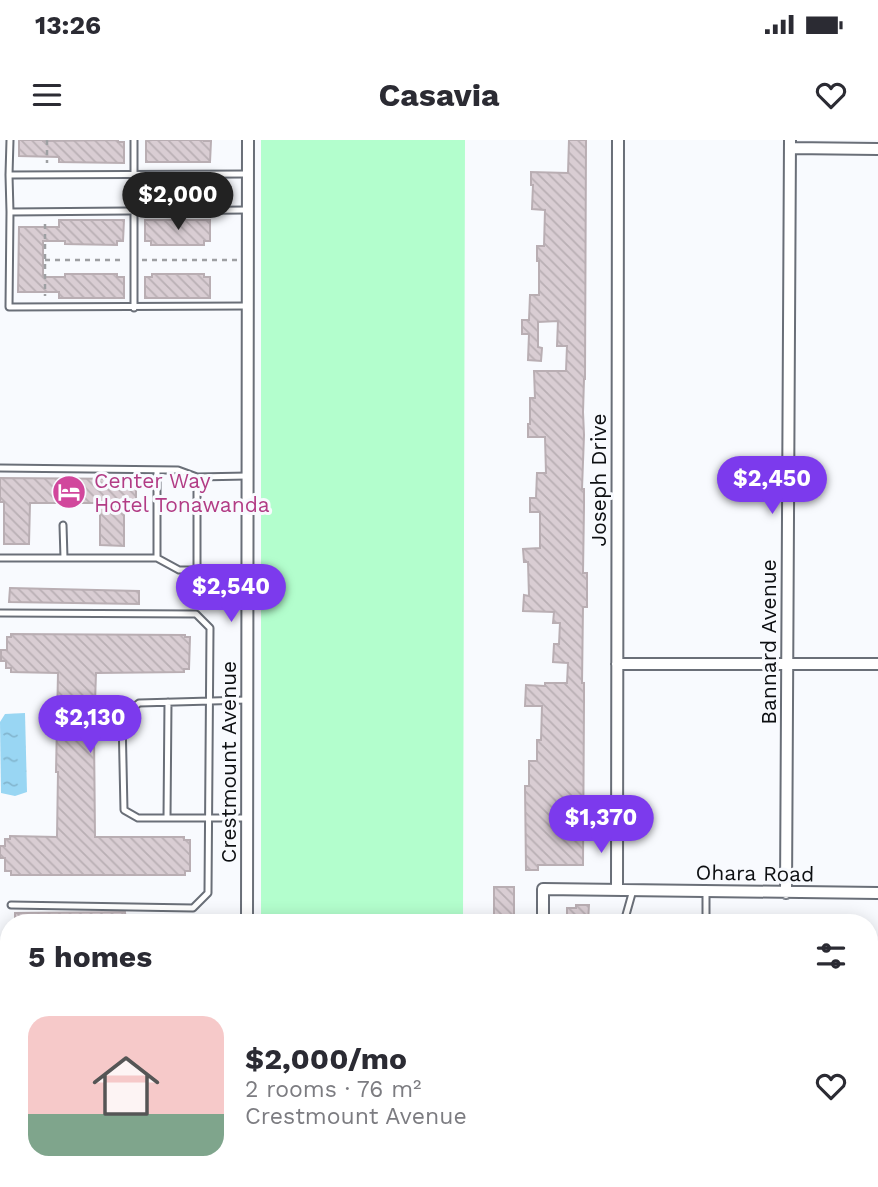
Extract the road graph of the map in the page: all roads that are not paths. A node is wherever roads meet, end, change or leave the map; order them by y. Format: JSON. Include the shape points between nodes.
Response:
{"nodes":[{"id":1,"x":10,"y":140,"type":"edge"},
{"id":2,"x":134,"y":140,"type":"edge"},
{"id":3,"x":248,"y":140,"type":"edge"},
{"id":4,"x":618,"y":140,"type":"edge"},
{"id":5,"x":790,"y":144,"type":"edge"},
{"id":6,"x":878,"y":149,"type":"edge"},
{"id":7,"x":248,"y":174,"type":"junction"},
{"id":8,"x":9,"y":175,"type":"junction"},
{"id":9,"x":134,"y":176,"type":"junction"},
{"id":10,"x":134,"y":211,"type":"junction"},
{"id":11,"x":247,"y":211,"type":"junction"},
{"id":12,"x":10,"y":212,"type":"junction"},
{"id":13,"x":247,"y":306,"type":"junction"},
{"id":14,"x":134,"y":308,"type":"junction"},
{"id":15,"x":0,"y":468,"type":"edge"},
{"id":16,"x":157,"y":470,"type":"junction"},
{"id":17,"x":247,"y":476,"type":"junction"},
{"id":18,"x":197,"y":477,"type":"junction"},
{"id":19,"x":64,"y":525,"type":"dead end"},
{"id":20,"x":0,"y":558,"type":"edge"},
{"id":21,"x":64,"y":558,"type":"junction"},
{"id":22,"x":157,"y":558,"type":"junction"},
{"id":23,"x":197,"y":570,"type":"junction"},
{"id":24,"x":247,"y":570,"type":"junction"},
{"id":25,"x":0,"y":613,"type":"edge"},
{"id":26,"x":617,"y":664,"type":"junction"},
{"id":27,"x":788,"y":664,"type":"junction"},
{"id":28,"x":878,"y":664,"type":"edge"},
{"id":29,"x":210,"y":701,"type":"junction"},
{"id":30,"x":247,"y":701,"type":"junction"},
{"id":31,"x":168,"y":702,"type":"junction"},
{"id":32,"x":167,"y":818,"type":"junction"},
{"id":33,"x":209,"y":818,"type":"junction"},
{"id":34,"x":247,"y":818,"type":"junction"},
{"id":35,"x":617,"y":889,"type":"junction"},
{"id":36,"x":633,"y":890,"type":"junction"},
{"id":37,"x":706,"y":891,"type":"junction"},
{"id":38,"x":786,"y":893,"type":"junction"},
{"id":39,"x":878,"y":893,"type":"edge"},
{"id":40,"x":11,"y":905,"type":"dead end"},
{"id":41,"x":247,"y":914,"type":"edge"},
{"id":42,"x":543,"y":914,"type":"edge"},
{"id":43,"x":626,"y":914,"type":"edge"},
{"id":44,"x":705,"y":914,"type":"edge"}],
"edges":[{"from":1,"to":8,"type":"lane"},
{"from":2,"to":9,"type":"lane"},
{"from":3,"to":7,"type":"street","name":"Crestmount Avenue"},
{"from":4,"to":26,"type":"street","name":"Joseph Drive"},
{"from":5,"to":6,"type":"street"},
{"from":5,"to":27,"type":"street","name":"Bannard Avenue"},
{"from":7,"to":9,"type":"lane"},
{"from":7,"to":11,"type":"street","name":"Crestmount Avenue"},
{"from":8,"to":9,"type":"lane"},
{"from":8,"to":12,"type":"lane"},
{"from":10,"to":11,"type":"lane"},
{"from":10,"to":12,"type":"lane"},
{"from":10,"to":14,"type":"lane"},
{"from":11,"to":13,"type":"street","name":"Crestmount Avenue"},
{"from":12,"to":14,"type":"lane","via":[[9,307]]},
{"from":13,"to":14,"type":"lane"},
{"from":13,"to":17,"type":"street","name":"Crestmount Avenue"},
{"from":15,"to":16,"type":"lane"},
{"from":16,"to":18,"type":"lane","via":[[178,470]]},
{"from":16,"to":22,"type":"lane"},
{"from":17,"to":18,"type":"lane"},
{"from":17,"to":24,"type":"street","name":"Crestmount Avenue"},
{"from":18,"to":23,"type":"lane"},
{"from":19,"to":21,"type":"lane"},
{"from":20,"to":21,"type":"lane"},
{"from":21,"to":22,"type":"lane"},
{"from":22,"to":23,"type":"lane","via":[[179,570]]},
{"from":23,"to":24,"type":"lane"},
{"from":24,"to":30,"type":"street","name":"Crestmount Avenue"},
{"from":25,"to":29,"type":"lane","via":[[196,614],[210,628]]},
{"from":26,"to":27,"type":"street"},
{"from":26,"to":35,"type":"street","name":"Joseph Drive"},
{"from":27,"to":28,"type":"street"},
{"from":27,"to":38,"type":"street","name":"Bannard Avenue"},
{"from":29,"to":30,"type":"lane"},
{"from":29,"to":31,"type":"lane"},
{"from":29,"to":33,"type":"lane"},
{"from":30,"to":34,"type":"street","name":"Crestmount Avenue"},
{"from":31,"to":32,"type":"lane"},
{"from":31,"to":32,"type":"lane","via":[[139,702],[122,717],[124,810],[138,818]]},
{"from":32,"to":33,"type":"lane"},
{"from":33,"to":34,"type":"lane"},
{"from":33,"to":40,"type":"lane","via":[[208,893],[193,908]]},
{"from":34,"to":41,"type":"street","name":"Crestmount Avenue"},
{"from":35,"to":36,"type":"street","name":"Ohara Road"},
{"from":35,"to":42,"type":"street","name":"Ohara Road","via":[[543,889]]},
{"from":36,"to":37,"type":"street","name":"Ohara Road"},
{"from":36,"to":43,"type":"lane"},
{"from":37,"to":38,"type":"street","name":"Ohara Road"},
{"from":37,"to":44,"type":"lane"},
{"from":38,"to":39,"type":"street","name":"Ohara Road"}]}
